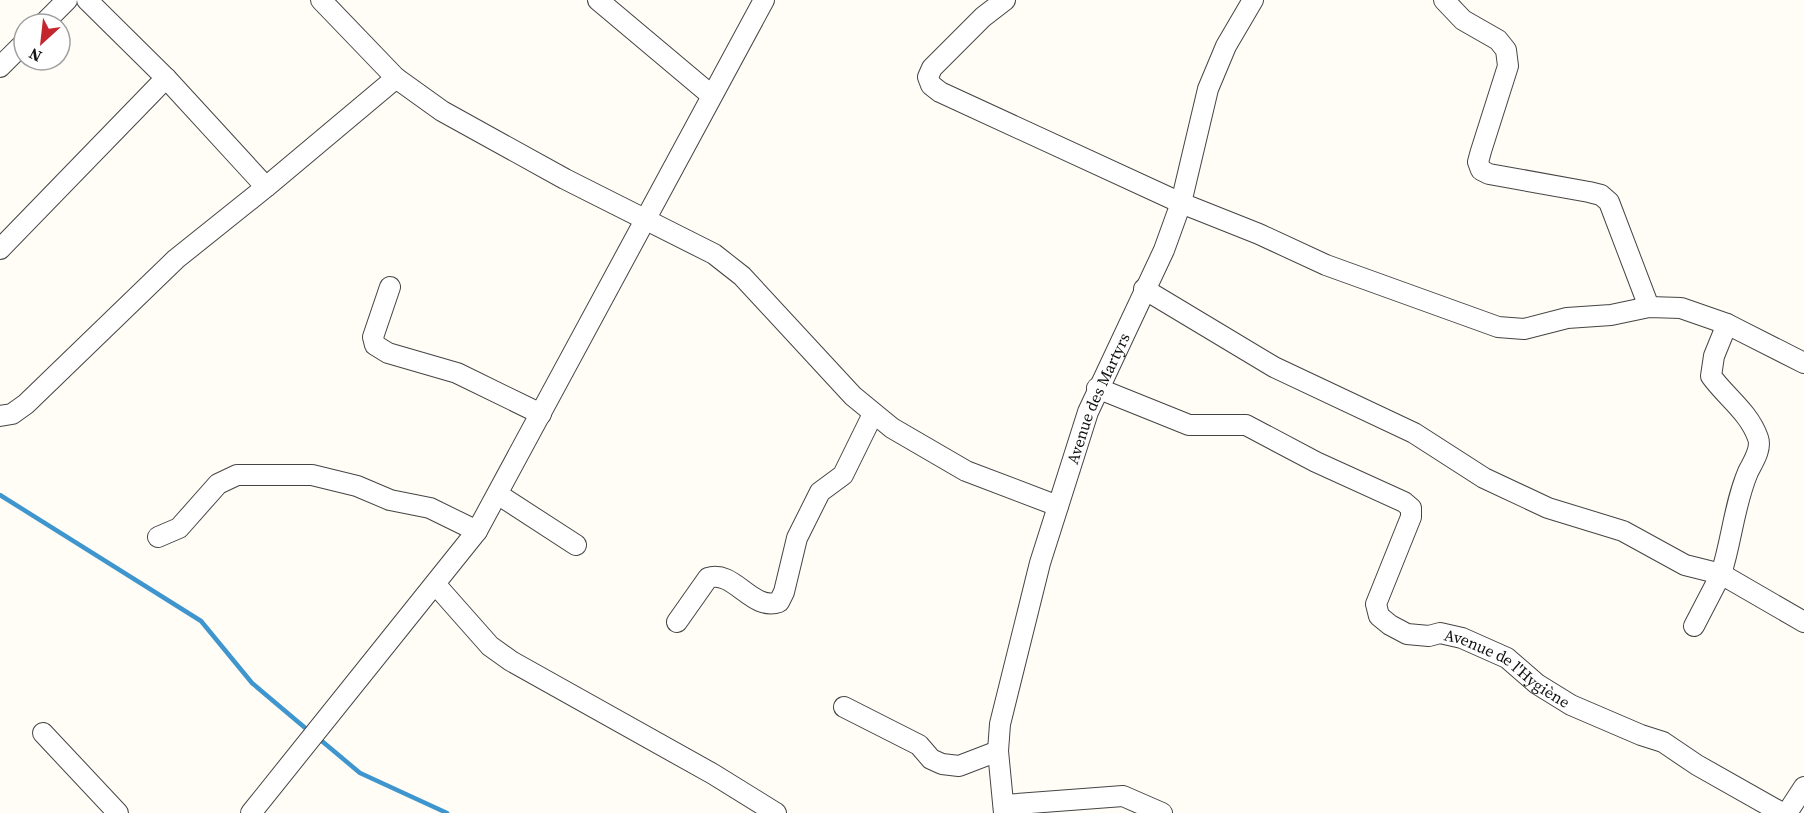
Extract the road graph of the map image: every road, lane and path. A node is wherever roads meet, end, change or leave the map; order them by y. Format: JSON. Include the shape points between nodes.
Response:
{"nodes":[{"id":1,"x":67,"y":0,"type":"edge"},
{"id":2,"x":87,"y":0,"type":"edge"},
{"id":3,"x":321,"y":0,"type":"edge"},
{"id":4,"x":598,"y":0,"type":"edge"},
{"id":5,"x":764,"y":0,"type":"edge"},
{"id":6,"x":1005,"y":0,"type":"edge"},
{"id":7,"x":1251,"y":0,"type":"edge"},
{"id":8,"x":1444,"y":0,"type":"edge"},
{"id":9,"x":55,"y":12,"type":"edge"},
{"id":10,"x":12,"y":56,"type":"edge"},
{"id":11,"x":0,"y":68,"type":"edge"},
{"id":12,"x":166,"y":78,"type":"junction"},
{"id":13,"x":396,"y":78,"type":"junction"},
{"id":14,"x":711,"y":95,"type":"junction"},
{"id":15,"x":267,"y":187,"type":"junction"},
{"id":16,"x":1181,"y":203,"type":"junction"},
{"id":17,"x":645,"y":221,"type":"junction"},
{"id":18,"x":0,"y":249,"type":"edge"},
{"id":19,"x":390,"y":287,"type":"dead end"},
{"id":20,"x":1143,"y":289,"type":"junction"},
{"id":21,"x":1648,"y":307,"type":"junction"},
{"id":22,"x":1727,"y":324,"type":"junction"},
{"id":23,"x":1804,"y":363,"type":"edge"},
{"id":24,"x":1097,"y":388,"type":"junction"},
{"id":25,"x":541,"y":414,"type":"junction"},
{"id":26,"x":873,"y":414,"type":"junction"},
{"id":27,"x":0,"y":416,"type":"edge"},
{"id":28,"x":499,"y":495,"type":"junction"},
{"id":29,"x":1058,"y":506,"type":"junction"},
{"id":30,"x":477,"y":531,"type":"junction"},
{"id":31,"x":158,"y":537,"type":"dead end"},
{"id":32,"x":576,"y":545,"type":"dead end"},
{"id":33,"x":1721,"y":574,"type":"junction"},
{"id":34,"x":436,"y":585,"type":"junction"},
{"id":35,"x":677,"y":622,"type":"dead end"},
{"id":36,"x":1804,"y":622,"type":"edge"},
{"id":37,"x":1694,"y":626,"type":"dead end"},
{"id":38,"x":844,"y":707,"type":"dead end"},
{"id":39,"x":43,"y":733,"type":"dead end"},
{"id":40,"x":998,"y":751,"type":"junction"},
{"id":41,"x":1804,"y":787,"type":"edge"},
{"id":42,"x":1004,"y":809,"type":"edge"},
{"id":43,"x":118,"y":813,"type":"edge"},
{"id":44,"x":251,"y":813,"type":"edge"},
{"id":45,"x":776,"y":813,"type":"edge"},
{"id":46,"x":1162,"y":813,"type":"edge"},
{"id":47,"x":1782,"y":813,"type":"edge"},
{"id":48,"x":1787,"y":813,"type":"edge"}],
"edges":[{"from":1,"to":9,"type":"street"},
{"from":2,"to":12,"type":"street"},
{"from":3,"to":13,"type":"street"},
{"from":4,"to":14,"type":"street"},
{"from":5,"to":14,"type":"street"},
{"from":6,"to":16,"type":"street","via":[[941,57],[928,77],[931,85]]},
{"from":7,"to":16,"type":"street","name":"Avenue des Martyrs","via":[[1208,88]]},
{"from":8,"to":21,"type":"street","via":[[1463,20],[1498,40],[1506,50],[1508,66],[1478,162],[1481,170],[1601,195],[1609,202]]},
{"from":10,"to":11,"type":"street"},
{"from":12,"to":15,"type":"street"},
{"from":12,"to":18,"type":"street"},
{"from":13,"to":15,"type":"street"},
{"from":13,"to":17,"type":"street","via":[[442,111]]},
{"from":14,"to":17,"type":"street"},
{"from":15,"to":27,"type":"street","via":[[176,259],[26,404],[12,414]]},
{"from":16,"to":20,"type":"street","name":"Avenue des Martyrs","via":[[1164,250]]},
{"from":16,"to":21,"type":"street","via":[[1350,275],[1498,327],[1524,328]]},
{"from":17,"to":25,"type":"street"},
{"from":17,"to":26,"type":"street","via":[[714,254],[742,276],[818,362]]},
{"from":19,"to":25,"type":"street","via":[[373,337],[375,345],[388,353],[457,374]]},
{"from":20,"to":24,"type":"street","name":"Avenue des Martyrs"},
{"from":20,"to":33,"type":"street","via":[[1274,367],[1414,433],[1484,478],[1548,508],[1623,531],[1685,566]]},
{"from":21,"to":22,"type":"street","via":[[1681,308]]},
{"from":22,"to":23,"type":"street"},
{"from":22,"to":33,"type":"street","via":[[1711,375],[1740,407],[1759,441],[1737,498],[1731,544]]},
{"from":24,"to":29,"type":"street","name":"Avenue des Martyrs"},
{"from":24,"to":47,"type":"street","name":"Avenue de l'Hygiène","via":[[1189,424],[1246,424],[1316,462],[1404,502],[1411,508],[1411,517],[1376,604],[1380,616],[1390,625],[1407,634],[1440,633],[1462,638],[1507,658],[1537,684],[1571,705],[1663,741],[1696,765]]},
{"from":25,"to":28,"type":"street"},
{"from":26,"to":29,"type":"street","via":[[966,471]]},
{"from":26,"to":35,"type":"street","via":[[843,475],[820,492],[797,538],[779,602],[761,602],[714,576],[708,578]]},
{"from":28,"to":30,"type":"street"},
{"from":28,"to":32,"type":"street"},
{"from":29,"to":40,"type":"street","name":"Avenue des Martyrs","via":[[1002,713]]},
{"from":30,"to":31,"type":"street","via":[[430,508],[390,500],[357,486],[312,475],[237,475],[218,484],[179,528]]},
{"from":30,"to":34,"type":"street"},
{"from":33,"to":36,"type":"street"},
{"from":33,"to":37,"type":"street"},
{"from":34,"to":44,"type":"street"},
{"from":34,"to":45,"type":"street","via":[[490,646],[511,662]]},
{"from":38,"to":40,"type":"street","via":[[919,745],[931,759],[942,764],[959,765]]},
{"from":39,"to":43,"type":"street"},
{"from":40,"to":42,"type":"street","name":"Avenue des Martyrs"},
{"from":41,"to":48,"type":"street"},
{"from":42,"to":46,"type":"street","via":[[1123,796]]}]}
